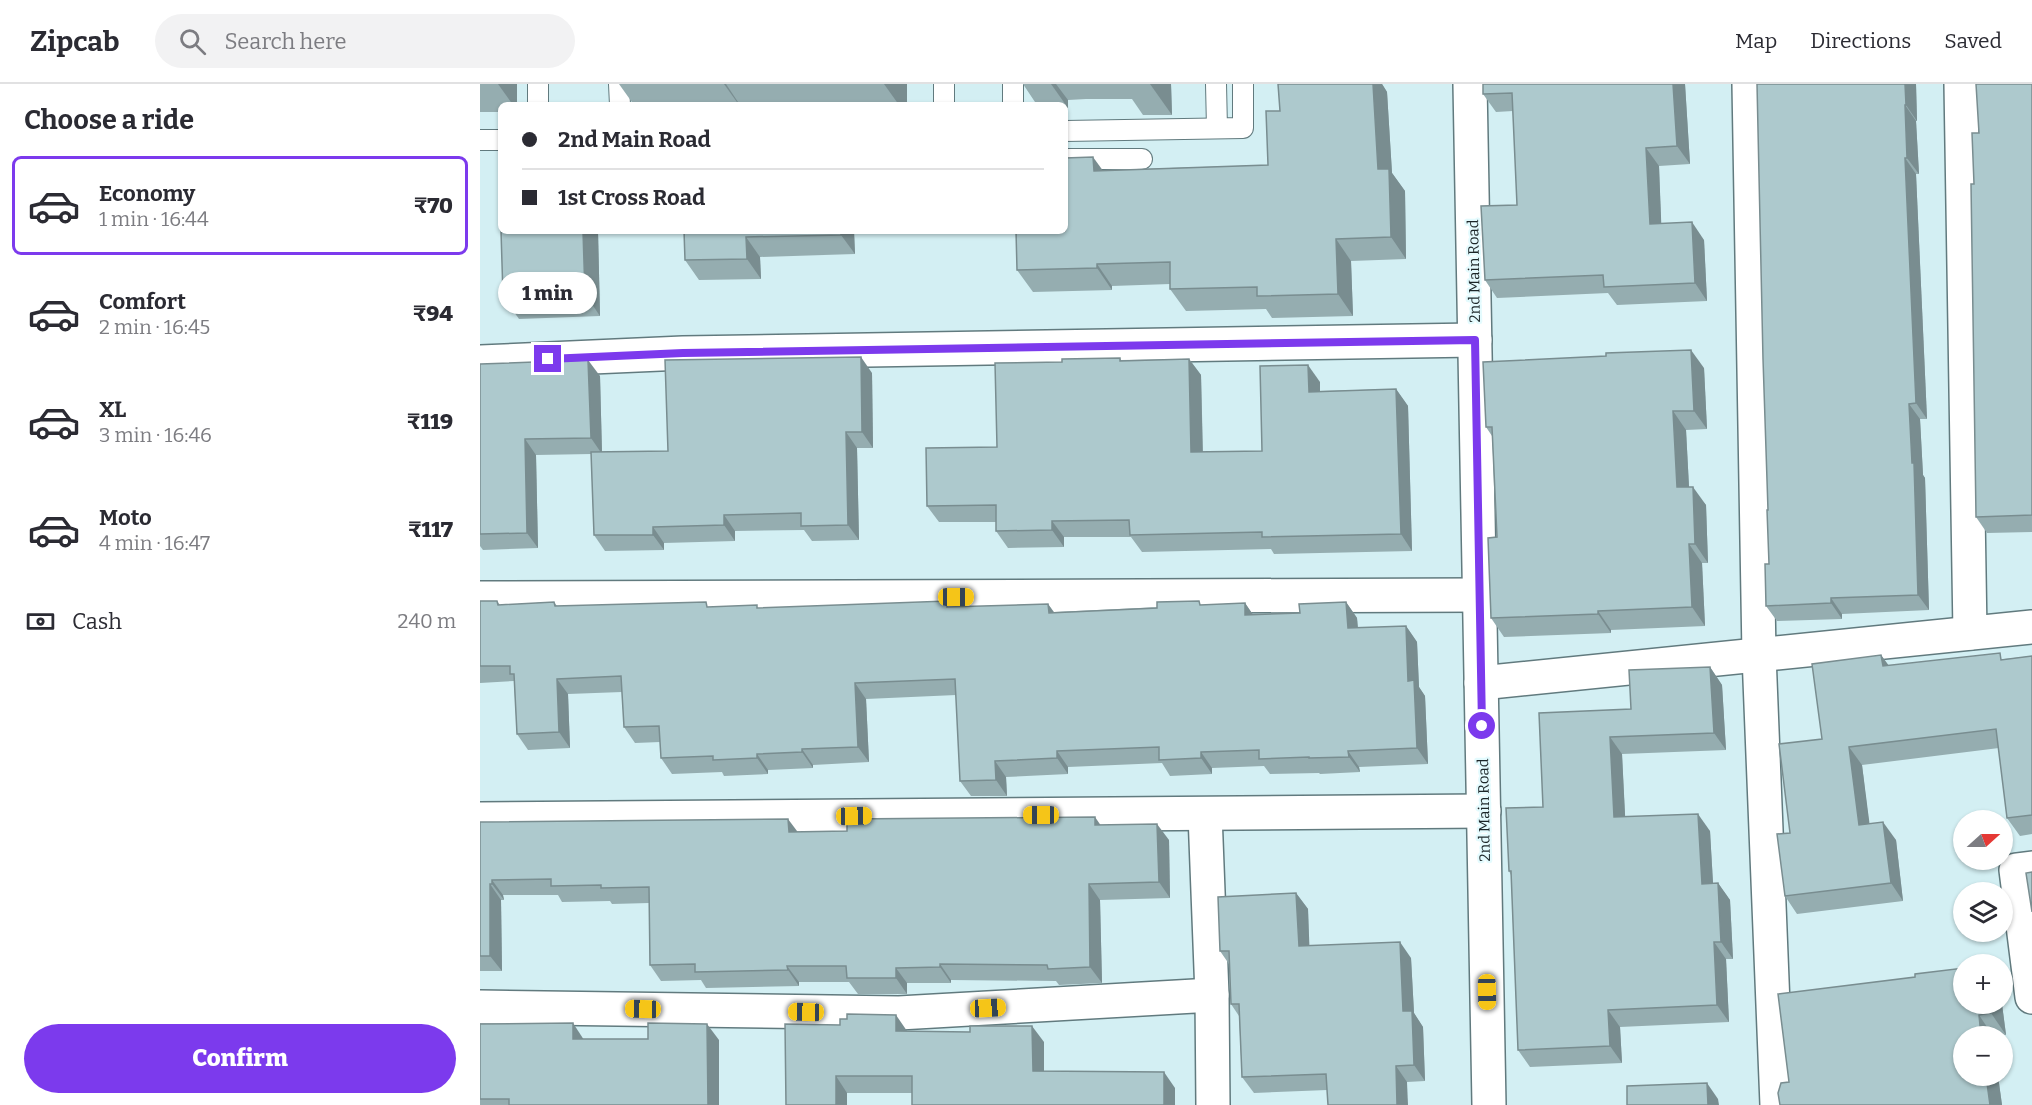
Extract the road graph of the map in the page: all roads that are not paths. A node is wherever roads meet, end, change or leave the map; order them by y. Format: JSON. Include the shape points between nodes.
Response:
{"nodes":[{"id":1,"x":538,"y":84,"type":"edge"},
{"id":2,"x":619,"y":84,"type":"edge"},
{"id":3,"x":944,"y":84,"type":"edge"},
{"id":4,"x":1013,"y":84,"type":"edge"},
{"id":5,"x":1215,"y":84,"type":"edge"},
{"id":6,"x":1243,"y":84,"type":"edge"},
{"id":7,"x":1470,"y":84,"type":"edge"},
{"id":8,"x":1749,"y":84,"type":"edge"},
{"id":9,"x":1961,"y":84,"type":"edge"},
{"id":10,"x":538,"y":102,"type":"edge"},
{"id":11,"x":620,"y":102,"type":"edge"},
{"id":12,"x":944,"y":102,"type":"edge"},
{"id":13,"x":1013,"y":102,"type":"edge"},
{"id":14,"x":1217,"y":128,"type":"junction"},
{"id":15,"x":1068,"y":130,"type":"edge"},
{"id":16,"x":480,"y":140,"type":"edge"},
{"id":17,"x":498,"y":140,"type":"edge"},
{"id":18,"x":1068,"y":159,"type":"edge"},
{"id":19,"x":1142,"y":159,"type":"dead end"},
{"id":20,"x":1475,"y":340,"type":"junction"},
{"id":21,"x":480,"y":362,"type":"edge"},
{"id":22,"x":1480,"y":595,"type":"junction"},
{"id":23,"x":480,"y":598,"type":"edge"},
{"id":24,"x":2032,"y":627,"type":"edge"},
{"id":25,"x":1970,"y":633,"type":"junction"},
{"id":26,"x":1759,"y":655,"type":"junction"},
{"id":27,"x":1481,"y":683,"type":"junction"},
{"id":28,"x":1484,"y":812,"type":"junction"},
{"id":29,"x":1205,"y":814,"type":"junction"},
{"id":30,"x":480,"y":819,"type":"edge"},
{"id":31,"x":2032,"y":868,"type":"edge"},
{"id":32,"x":1212,"y":995,"type":"junction"},
{"id":33,"x":2032,"y":997,"type":"edge"},
{"id":34,"x":480,"y":1007,"type":"edge"},
{"id":35,"x":1213,"y":1105,"type":"edge"},
{"id":36,"x":1489,"y":1105,"type":"edge"},
{"id":37,"x":1777,"y":1105,"type":"edge"}],
"edges":[{"from":1,"to":10,"type":"lane"},
{"from":2,"to":11,"type":"lane"},
{"from":3,"to":12,"type":"lane"},
{"from":4,"to":13,"type":"lane"},
{"from":5,"to":14,"type":"lane"},
{"from":6,"to":14,"type":"lane","via":[[1243,128]]},
{"from":7,"to":20,"type":"street","name":"2nd Main Road"},
{"from":8,"to":26,"type":"street"},
{"from":9,"to":25,"type":"street"},
{"from":14,"to":15,"type":"lane"},
{"from":16,"to":17,"type":"lane"},
{"from":18,"to":19,"type":"lane"},
{"from":20,"to":21,"type":"street","via":[[683,353]]},
{"from":20,"to":22,"type":"street","name":"2nd Main Road"},
{"from":22,"to":23,"type":"street"},
{"from":22,"to":27,"type":"street","name":"2nd Main Road"},
{"from":24,"to":25,"type":"street"},
{"from":25,"to":26,"type":"street"},
{"from":26,"to":27,"type":"street"},
{"from":26,"to":37,"type":"street"},
{"from":27,"to":28,"type":"street","name":"2nd Main Road"},
{"from":28,"to":29,"type":"street"},
{"from":28,"to":36,"type":"street","name":"2nd Main Road"},
{"from":29,"to":30,"type":"street"},
{"from":29,"to":32,"type":"street"},
{"from":31,"to":33,"type":"street","via":[[2016,870]]},
{"from":32,"to":34,"type":"street","via":[[899,1013]]},
{"from":32,"to":35,"type":"street"}]}
